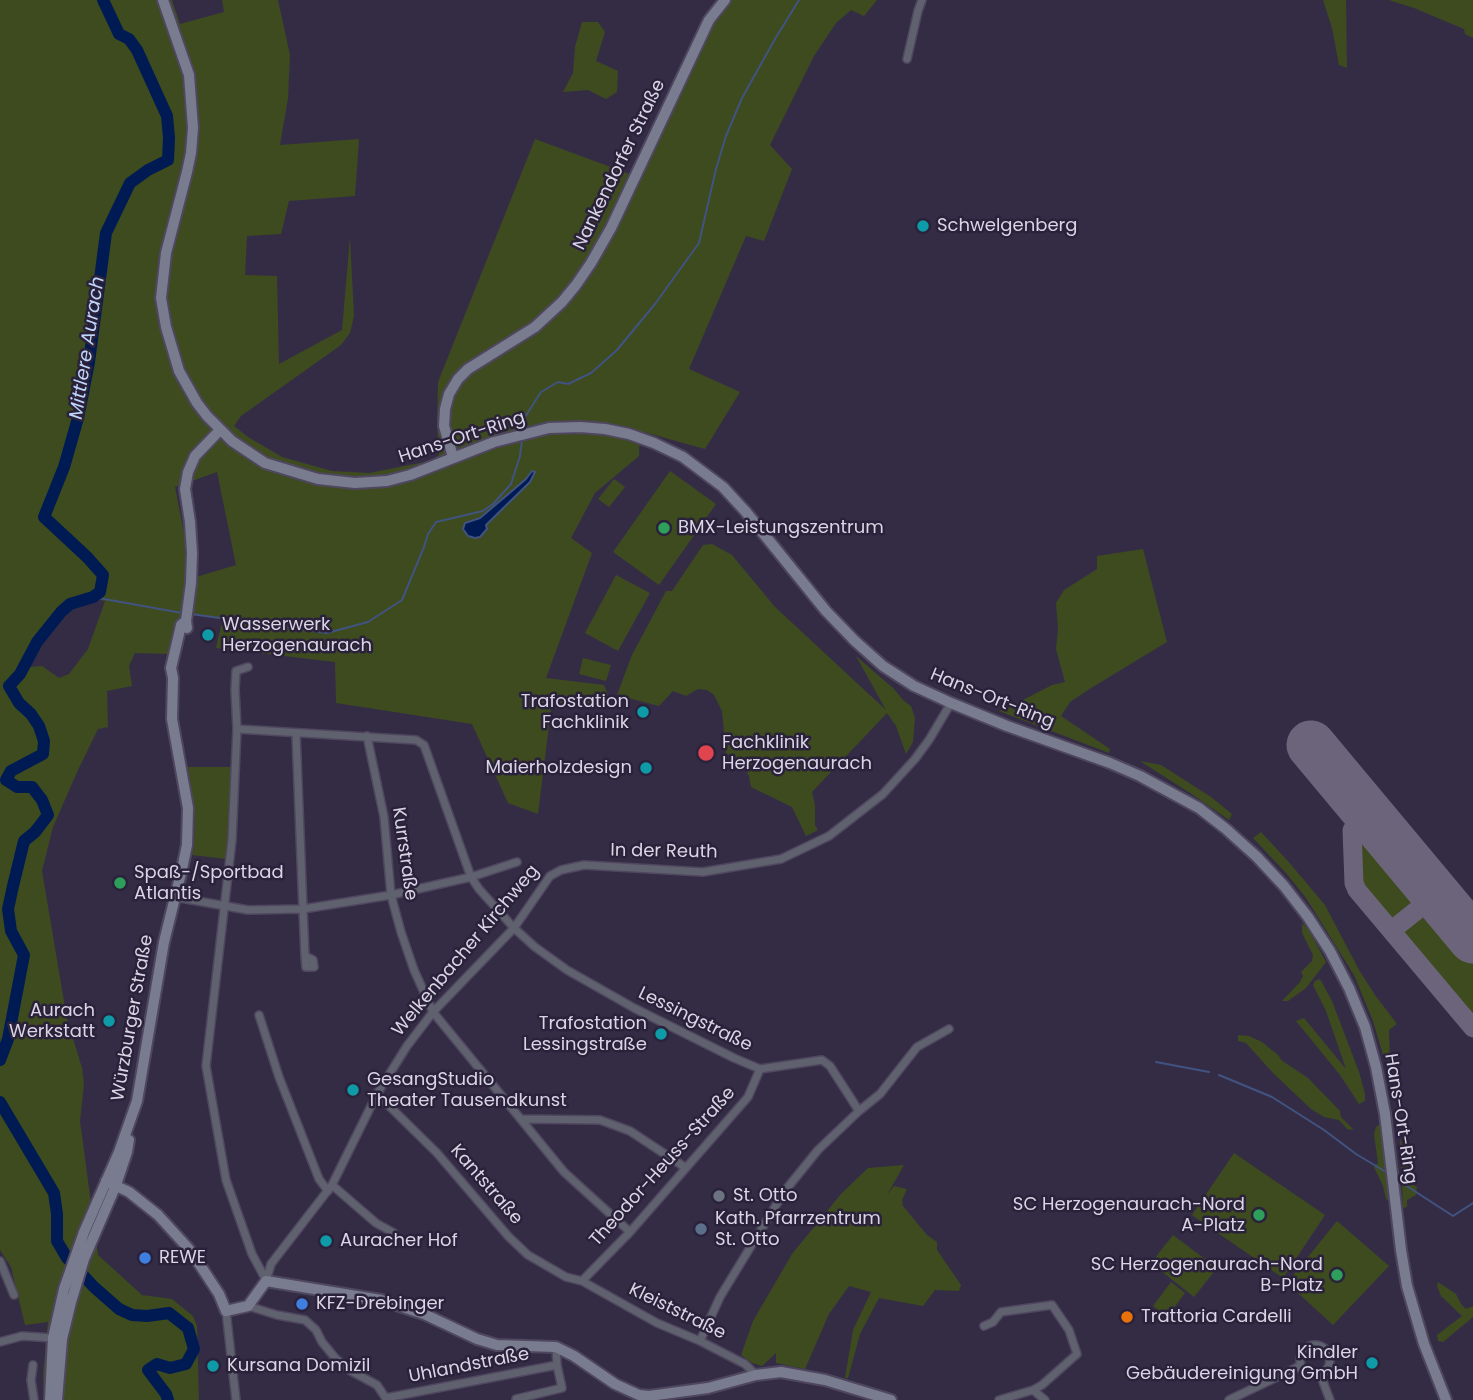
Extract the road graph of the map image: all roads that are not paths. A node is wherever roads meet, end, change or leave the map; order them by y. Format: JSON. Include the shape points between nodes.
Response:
{"nodes":[{"id":1,"x":163,"y":0,"type":"edge"},
{"id":2,"x":725,"y":0,"type":"edge"},
{"id":3,"x":922,"y":0,"type":"edge"},
{"id":4,"x":907,"y":59,"type":"dead end"},
{"id":5,"x":220,"y":430,"type":"junction"},
{"id":6,"x":453,"y":457,"type":"junction"},
{"id":7,"x":248,"y":667,"type":"dead end"},
{"id":8,"x":951,"y":703,"type":"junction"},
{"id":9,"x":237,"y":729,"type":"junction"},
{"id":10,"x":296,"y":734,"type":"junction"},
{"id":11,"x":367,"y":736,"type":"junction"},
{"id":12,"x":517,"y":862,"type":"dead end"},
{"id":13,"x":561,"y":870,"type":"joint"},
{"id":14,"x":471,"y":877,"type":"junction"},
{"id":15,"x":391,"y":895,"type":"junction"},
{"id":16,"x":175,"y":898,"type":"junction"},
{"id":17,"x":224,"y":905,"type":"junction"},
{"id":18,"x":303,"y":909,"type":"junction"},
{"id":19,"x":514,"y":928,"type":"junction"},
{"id":20,"x":305,"y":956,"type":"dead end"},
{"id":21,"x":433,"y":1012,"type":"junction"},
{"id":22,"x":258,"y":1014,"type":"dead end"},
{"id":23,"x":949,"y":1029,"type":"dead end"},
{"id":24,"x":760,"y":1069,"type":"junction"},
{"id":25,"x":377,"y":1094,"type":"junction"},
{"id":26,"x":859,"y":1111,"type":"junction"},
{"id":27,"x":522,"y":1119,"type":"junction"},
{"id":28,"x":686,"y":1168,"type":"junction"},
{"id":29,"x":111,"y":1183,"type":"junction"},
{"id":30,"x":330,"y":1188,"type":"junction"},
{"id":31,"x":630,"y":1232,"type":"junction"},
{"id":32,"x":394,"y":1233,"type":"dead end"},
{"id":33,"x":88,"y":1235,"type":"junction"},
{"id":34,"x":0,"y":1261,"type":"edge"},
{"id":35,"x":266,"y":1281,"type":"junction"},
{"id":36,"x":582,"y":1281,"type":"junction"},
{"id":37,"x":14,"y":1295,"type":"dead end"},
{"id":38,"x":248,"y":1306,"type":"junction"},
{"id":39,"x":226,"y":1311,"type":"junction"},
{"id":40,"x":984,"y":1326,"type":"dead end"},
{"id":41,"x":58,"y":1338,"type":"junction"},
{"id":42,"x":700,"y":1341,"type":"junction"},
{"id":43,"x":0,"y":1342,"type":"edge"},
{"id":44,"x":556,"y":1347,"type":"junction"},
{"id":45,"x":33,"y":1365,"type":"dead end"},
{"id":46,"x":557,"y":1365,"type":"junction"},
{"id":47,"x":1300,"y":1366,"type":"junction"},
{"id":48,"x":1320,"y":1374,"type":"junction"},
{"id":49,"x":756,"y":1375,"type":"junction"},
{"id":50,"x":1032,"y":1390,"type":"junction"},
{"id":51,"x":869,"y":1397,"type":"edge"},
{"id":52,"x":387,"y":1399,"type":"edge"},
{"id":53,"x":516,"y":1399,"type":"edge"},
{"id":54,"x":34,"y":1400,"type":"edge"},
{"id":55,"x":50,"y":1400,"type":"edge"},
{"id":56,"x":57,"y":1400,"type":"edge"},
{"id":57,"x":236,"y":1400,"type":"edge"},
{"id":58,"x":891,"y":1400,"type":"edge"},
{"id":59,"x":999,"y":1400,"type":"edge"},
{"id":60,"x":1045,"y":1400,"type":"edge"},
{"id":61,"x":1229,"y":1400,"type":"edge"},
{"id":62,"x":1330,"y":1400,"type":"edge"},
{"id":63,"x":1446,"y":1400,"type":"edge"}],
"edges":[{"from":1,"to":5,"type":"main road","name":"Hans-Ort-Ring","via":[[189,75],[193,128],[161,298],[179,371]]},
{"from":2,"to":6,"type":"main road","name":"Nankendorfer Straße","via":[[709,20],[611,228],[576,285],[535,327],[468,369],[449,394],[444,426]]},
{"from":3,"to":4,"type":"street"},
{"from":5,"to":6,"type":"main road","name":"Hans-Ort-Ring","via":[[265,463],[341,482],[387,481]]},
{"from":5,"to":16,"type":"main road","name":"Würzburger Straße","via":[[195,456],[185,489],[191,583],[187,627],[173,678],[172,719],[188,820]]},
{"from":6,"to":8,"type":"main road","name":"Hans-Ort-Ring","via":[[549,428],[580,427],[629,434],[683,457],[723,487],[855,641],[883,666]]},
{"from":7,"to":9,"type":"street","via":[[236,671]]},
{"from":8,"to":13,"type":"street","name":"In der Reuth","via":[[915,759],[883,794],[829,836],[781,859],[704,872],[584,865]]},
{"from":8,"to":63,"type":"main road","name":"Hans-Ort-Ring","via":[[1140,776],[1199,808],[1284,886],[1308,917],[1330,951],[1365,1027],[1385,1114],[1407,1286]]},
{"from":9,"to":10,"type":"street"},
{"from":9,"to":17,"type":"street","via":[[233,840]]},
{"from":10,"to":11,"type":"street"},
{"from":10,"to":18,"type":"street"},
{"from":11,"to":14,"type":"street","name":"Lessingstraße","via":[[416,740],[424,745]]},
{"from":11,"to":15,"type":"street","name":"Kurrstraße","via":[[384,817]]},
{"from":12,"to":14,"type":"street"},
{"from":13,"to":19,"type":"street","name":"Welkenbacher Kirchweg","via":[[550,876]]},
{"from":14,"to":15,"type":"street"},
{"from":14,"to":19,"type":"street","name":"Lessingstraße"},
{"from":15,"to":18,"type":"street"},
{"from":15,"to":21,"type":"street","name":"Kurrstraße","via":[[414,970]]},
{"from":16,"to":17,"type":"street"},
{"from":16,"to":29,"type":"main road","name":"Würzburger Straße","via":[[137,1101]]},
{"from":17,"to":18,"type":"street","via":[[248,910]]},
{"from":17,"to":35,"type":"street","via":[[206,1066],[226,1180]]},
{"from":18,"to":20,"type":"street"},
{"from":19,"to":21,"type":"street","name":"Welkenbacher Kirchweg"},
{"from":19,"to":24,"type":"street","name":"Lessingstraße","via":[[596,988]]},
{"from":21,"to":25,"type":"street","name":"Welkenbacher Kirchweg"},
{"from":21,"to":27,"type":"street","name":"Kurrstraße"},
{"from":22,"to":30,"type":"street","via":[[319,1179],[323,1187]]},
{"from":23,"to":26,"type":"street","via":[[917,1047],[880,1094]]},
{"from":24,"to":26,"type":"street","name":"Lessingstraße","via":[[822,1060],[831,1066]]},
{"from":24,"to":28,"type":"street","name":"Theodor-Heuss-Straße","via":[[748,1097]]},
{"from":25,"to":30,"type":"street","name":"Welkenbacher Kirchweg"},
{"from":25,"to":36,"type":"street","name":"Kantstraße","via":[[528,1255]]},
{"from":26,"to":42,"type":"street","via":[[818,1150],[784,1192],[720,1297]]},
{"from":27,"to":28,"type":"street","via":[[600,1120],[630,1131]]},
{"from":27,"to":31,"type":"street","name":"Kurrstraße","via":[[565,1172]]},
{"from":28,"to":31,"type":"street","name":"Theodor-Heuss-Straße"},
{"from":29,"to":33,"type":"main road","name":"Würzburger Straße"},
{"from":29,"to":39,"type":"main road","via":[[142,1200],[172,1230],[210,1279]]},
{"from":30,"to":32,"type":"street"},
{"from":30,"to":35,"type":"street","name":"Welkenbacher Kirchweg","via":[[271,1264]]},
{"from":31,"to":36,"type":"street","name":"Theodor-Heuss-Straße"},
{"from":33,"to":41,"type":"main road"},
{"from":33,"to":41,"type":"main road","via":[[64,1289]]},
{"from":34,"to":37,"type":"street"},
{"from":35,"to":38,"type":"main road","name":"Welkenbacher Kirchweg"},
{"from":35,"to":44,"type":"main road","via":[[381,1300],[497,1345]]},
{"from":36,"to":42,"type":"street","name":"Kleiststraße"},
{"from":38,"to":39,"type":"main road"},
{"from":38,"to":52,"type":"street","via":[[305,1320],[336,1359],[377,1385]]},
{"from":39,"to":57,"type":"street"},
{"from":40,"to":50,"type":"street","via":[[1001,1312],[1052,1305],[1069,1330],[1077,1354]]},
{"from":41,"to":43,"type":"street","via":[[22,1336]]},
{"from":41,"to":55,"type":"main road"},
{"from":41,"to":56,"type":"main road"},
{"from":42,"to":49,"type":"street","name":"Kleiststraße","via":[[745,1364]]},
{"from":44,"to":46,"type":"street","name":"Uhlandstraße"},
{"from":44,"to":49,"type":"main road","via":[[639,1395],[708,1388]]},
{"from":45,"to":54,"type":"street"},
{"from":46,"to":52,"type":"street","name":"Uhlandstraße"},
{"from":46,"to":53,"type":"street","name":"Uhlandstraße","via":[[562,1388]]},
{"from":47,"to":48,"type":"street","via":[[1310,1375]]},
{"from":47,"to":48,"type":"street","via":[[1306,1348],[1322,1347],[1329,1363]]},
{"from":47,"to":61,"type":"street"},
{"from":48,"to":62,"type":"street"},
{"from":49,"to":51,"type":"main road","via":[[793,1373]]},
{"from":50,"to":59,"type":"street"},
{"from":50,"to":60,"type":"street"},
{"from":51,"to":58,"type":"main road"}]}
